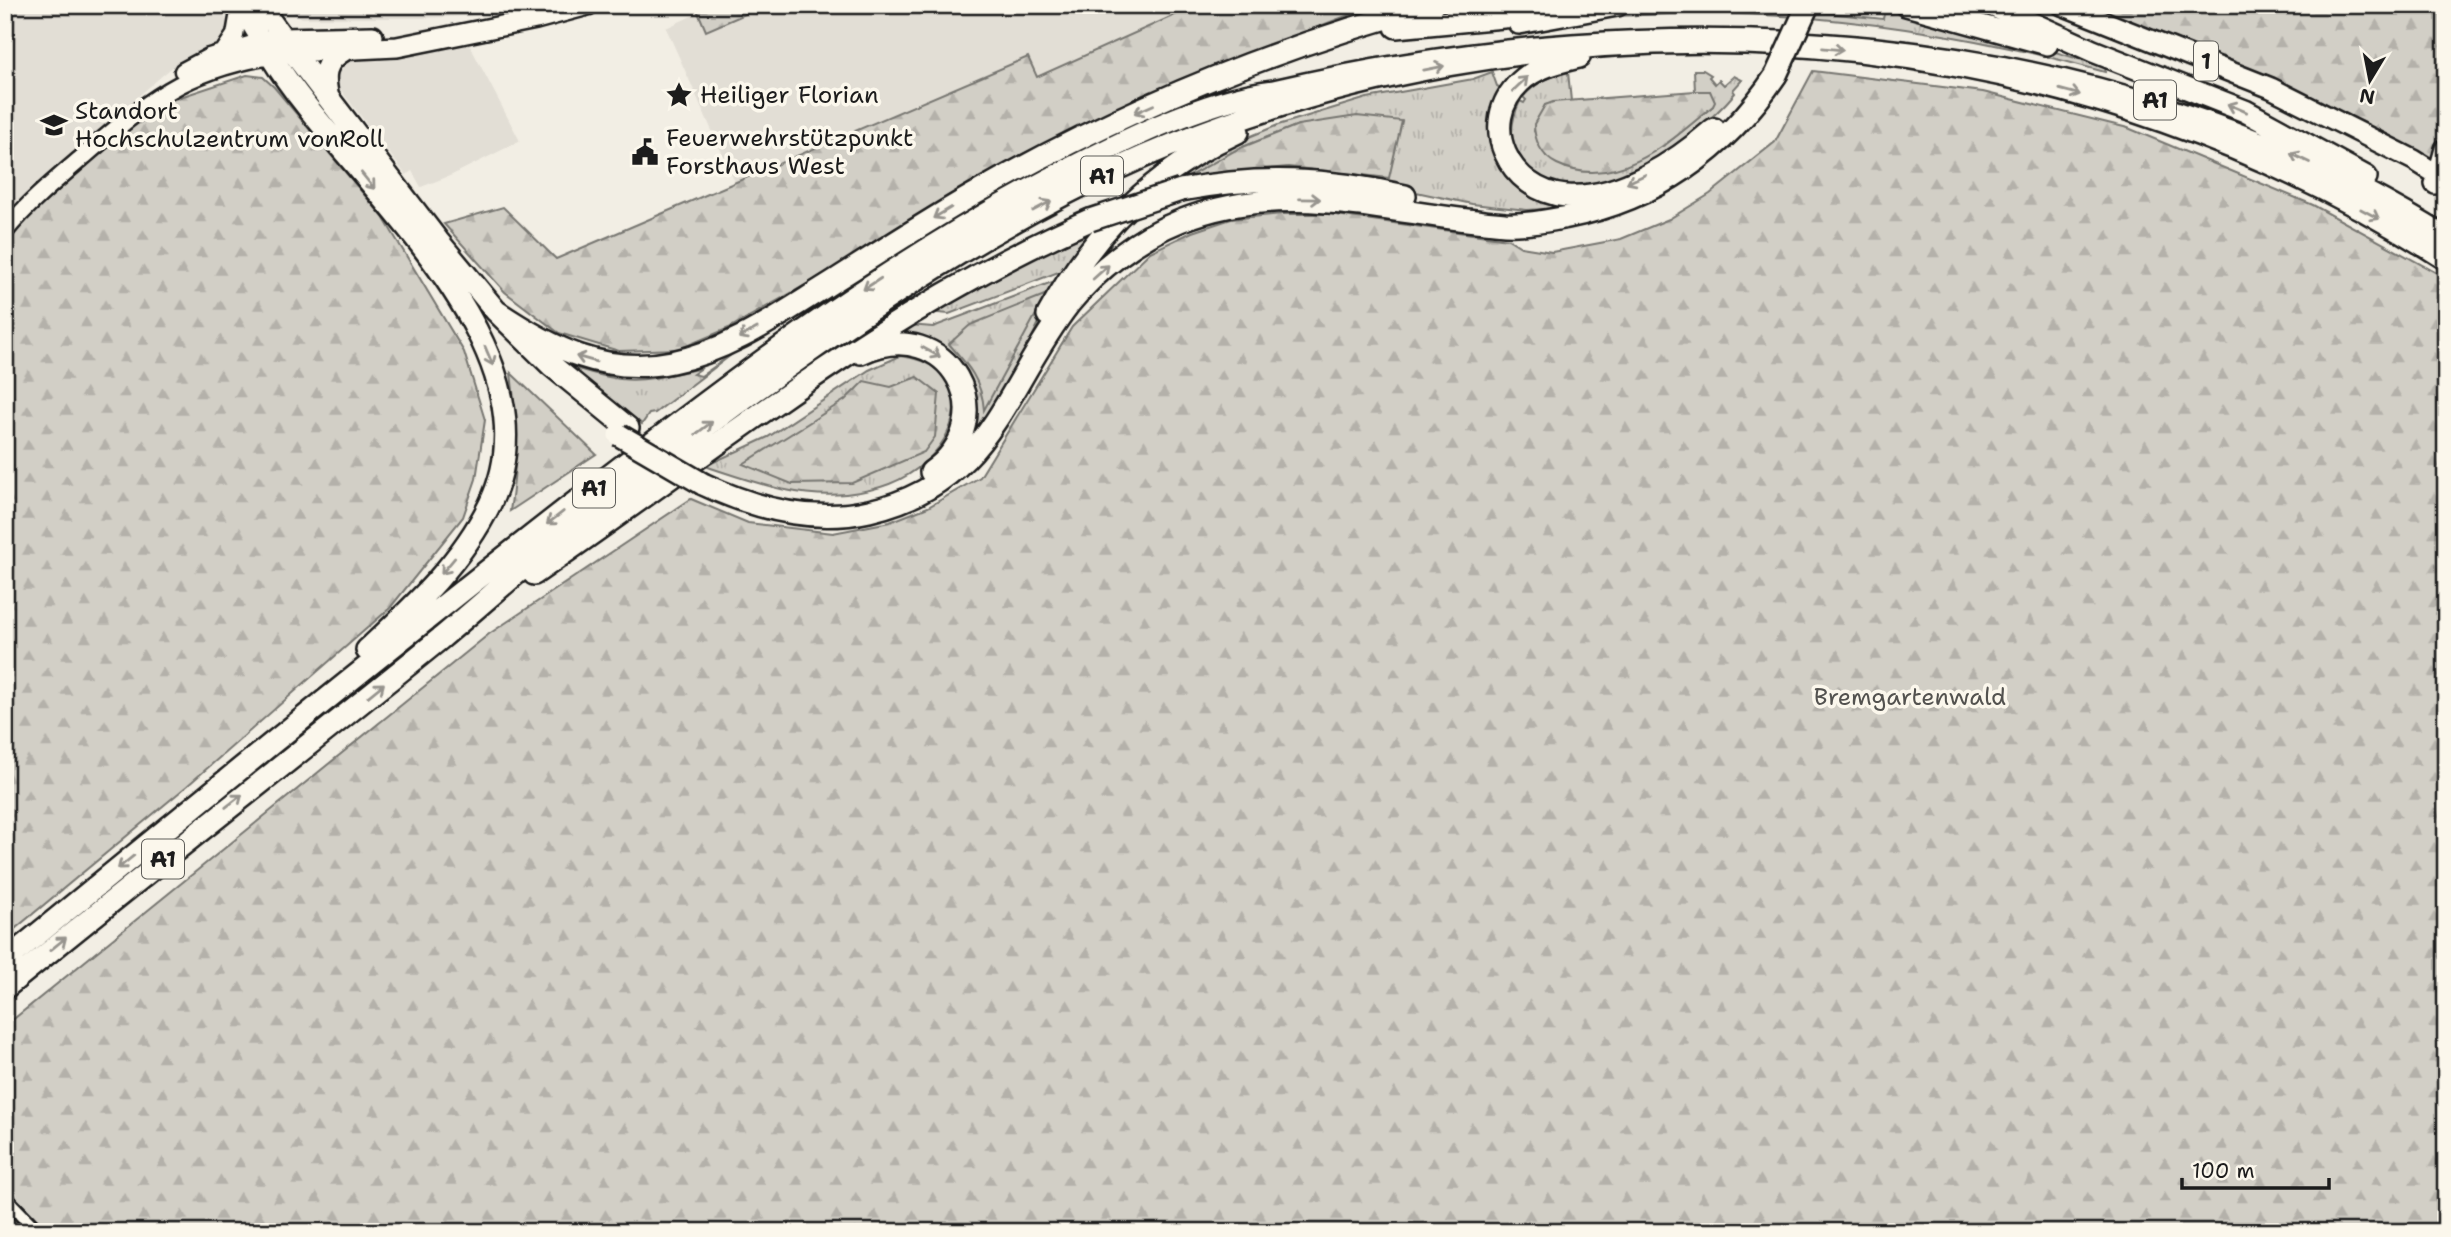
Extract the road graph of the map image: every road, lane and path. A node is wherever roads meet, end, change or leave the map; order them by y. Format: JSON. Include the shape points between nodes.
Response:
{"nodes":[{"id":1,"x":240,"y":5,"type":"edge"},
{"id":2,"x":260,"y":5,"type":"edge"},
{"id":3,"x":588,"y":5,"type":"edge"},
{"id":4,"x":1433,"y":5,"type":"edge"},
{"id":5,"x":1617,"y":5,"type":"edge"},
{"id":6,"x":1794,"y":5,"type":"edge"},
{"id":7,"x":1808,"y":5,"type":"edge"},
{"id":8,"x":1906,"y":5,"type":"edge"},
{"id":9,"x":1991,"y":5,"type":"edge"},
{"id":10,"x":2062,"y":5,"type":"edge"},
{"id":11,"x":1571,"y":14,"type":"junction"},
{"id":12,"x":438,"y":37,"type":"junction"},
{"id":13,"x":1691,"y":43,"type":"junction"},
{"id":14,"x":288,"y":45,"type":"junction"},
{"id":15,"x":267,"y":48,"type":"junction"},
{"id":16,"x":344,"y":50,"type":"junction"},
{"id":17,"x":223,"y":53,"type":"junction"},
{"id":18,"x":1768,"y":74,"type":"junction"},
{"id":19,"x":1206,"y":82,"type":"junction"},
{"id":20,"x":1367,"y":83,"type":"junction"},
{"id":21,"x":2179,"y":85,"type":"junction"},
{"id":22,"x":1251,"y":93,"type":"junction"},
{"id":23,"x":155,"y":96,"type":"junction"},
{"id":24,"x":328,"y":100,"type":"junction"},
{"id":25,"x":2346,"y":127,"type":"junction"},
{"id":26,"x":2445,"y":149,"type":"edge"},
{"id":27,"x":2414,"y":160,"type":"junction"},
{"id":28,"x":2442,"y":181,"type":"edge"},
{"id":29,"x":1566,"y":217,"type":"junction"},
{"id":30,"x":2446,"y":225,"type":"edge"},
{"id":31,"x":5,"y":231,"type":"edge"},
{"id":32,"x":2446,"y":237,"type":"edge"},
{"id":33,"x":428,"y":257,"type":"junction"},
{"id":34,"x":2446,"y":259,"type":"edge"},
{"id":35,"x":496,"y":311,"type":"junction"},
{"id":36,"x":801,"y":385,"type":"junction"},
{"id":37,"x":992,"y":427,"type":"junction"},
{"id":38,"x":624,"y":432,"type":"junction"},
{"id":39,"x":708,"y":480,"type":"junction"},
{"id":40,"x":440,"y":639,"type":"junction"},
{"id":41,"x":312,"y":711,"type":"junction"},
{"id":42,"x":5,"y":961,"type":"edge"},
{"id":43,"x":5,"y":988,"type":"edge"},
{"id":44,"x":5,"y":1198,"type":"edge"},
{"id":45,"x":38,"y":1232,"type":"edge"}],
"edges":[{"from":1,"to":15,"type":"main road"},
{"from":1,"to":17,"type":"main road","via":[[235,35]]},
{"from":2,"to":14,"type":"main road"},
{"from":3,"to":12,"type":"main road"},
{"from":4,"to":19,"type":"highway","via":[[1308,41]]},
{"from":5,"to":11,"type":"highway"},
{"from":6,"to":18,"type":"highway"},
{"from":7,"to":18,"type":"highway","bridge":true},
{"from":8,"to":21,"type":"highway"},
{"from":9,"to":21,"type":"highway"},
{"from":10,"to":25,"type":"main road","number":"1","via":[[2235,72]]},
{"from":11,"to":19,"type":"highway","via":[[1452,19],[1384,29],[1320,44]]},
{"from":11,"to":22,"type":"highway","via":[[1418,42],[1324,65],[1268,81]]},
{"from":12,"to":14,"type":"main road"},
{"from":12,"to":16,"type":"main road","via":[[397,47]]},
{"from":18,"to":13,"type":"highway","one_way":true,"via":[[1699,142],[1665,165],[1614,189],[1584,196],[1554,194],[1528,183],[1510,166],[1501,143],[1501,117],[1514,89],[1533,73],[1584,55],[1652,53]]},
{"from":20,"to":13,"type":"highway","number":"A1","one_way":true,"via":[[1552,50]]},
{"from":13,"to":34,"type":"highway","number":"A1","one_way":true,"via":[[1809,46],[1899,56],[1990,72],[2080,95],[2181,127],[2278,168],[2376,217]]},
{"from":14,"to":15,"type":"main road"},
{"from":14,"to":16,"type":"main road"},
{"from":14,"to":24,"type":"highway"},
{"from":15,"to":17,"type":"main road"},
{"from":15,"to":23,"type":"main road"},
{"from":15,"to":33,"type":"highway","one_way":true},
{"from":16,"to":24,"type":"highway","via":[[326,68]]},
{"from":17,"to":23,"type":"main road","via":[[183,71]]},
{"from":18,"to":29,"type":"highway","via":[[1744,118],[1685,170],[1639,196]]},
{"from":19,"to":35,"type":"highway","one_way":true,"via":[[1018,170],[763,325],[708,352],[654,365],[600,363],[557,349]]},
{"from":20,"to":37,"type":"highway","via":[[1239,131],[1154,183],[1101,234],[1074,270]]},
{"from":40,"to":20,"type":"highway","number":"A1","one_way":true,"via":[[551,544],[666,456],[814,348],[953,257],[1065,194],[1178,142],[1292,101]]},
{"from":30,"to":21,"type":"highway","one_way":true,"via":[[2270,122]]},
{"from":32,"to":22,"type":"highway","number":"A1","one_way":true,"via":[[2313,164],[2162,102],[2007,58],[1875,35],[1710,24],[1574,30],[1417,53]]},
{"from":22,"to":41,"type":"highway","number":"A1","one_way":true,"via":[[1083,162],[990,211],[874,282],[776,349],[618,469]]},
{"from":23,"to":31,"type":"main road"},
{"from":24,"to":35,"type":"highway"},
{"from":25,"to":27,"type":"main road","number":"1"},
{"from":25,"to":28,"type":"main road","number":"1"},
{"from":26,"to":27,"type":"main road"},
{"from":26,"to":28,"type":"main road"},
{"from":27,"to":28,"type":"main road","number":"1"},
{"from":29,"to":36,"type":"highway","bridge":true,"via":[[1482,213],[1312,180],[1246,180],[1181,190],[1090,220],[957,284]]},
{"from":37,"to":29,"type":"highway","one_way":true,"via":[[1058,319],[1082,290],[1131,248],[1187,218],[1235,205],[1305,199],[1375,204],[1506,224]]},
{"from":33,"to":38,"type":"highway","via":[[543,374]]},
{"from":33,"to":41,"type":"highway","one_way":true,"via":[[473,324],[499,380],[506,421],[501,474],[483,517],[453,561]]},
{"from":35,"to":38,"type":"highway"},
{"from":36,"to":39,"type":"highway","one_way":true,"via":[[874,347],[915,344],[937,354],[956,373],[965,396],[965,420],[957,443],[936,469],[881,498],[835,505],[797,503]]},
{"from":36,"to":40,"type":"highway"},
{"from":37,"to":39,"type":"highway","via":[[963,462],[930,487],[903,501],[859,513],[784,511],[746,501]]},
{"from":38,"to":39,"type":"highway"},
{"from":43,"to":40,"type":"highway","number":"A1","one_way":true},
{"from":41,"to":42,"type":"highway","number":"A1","one_way":true},
{"from":44,"to":45,"type":"street"}]}
